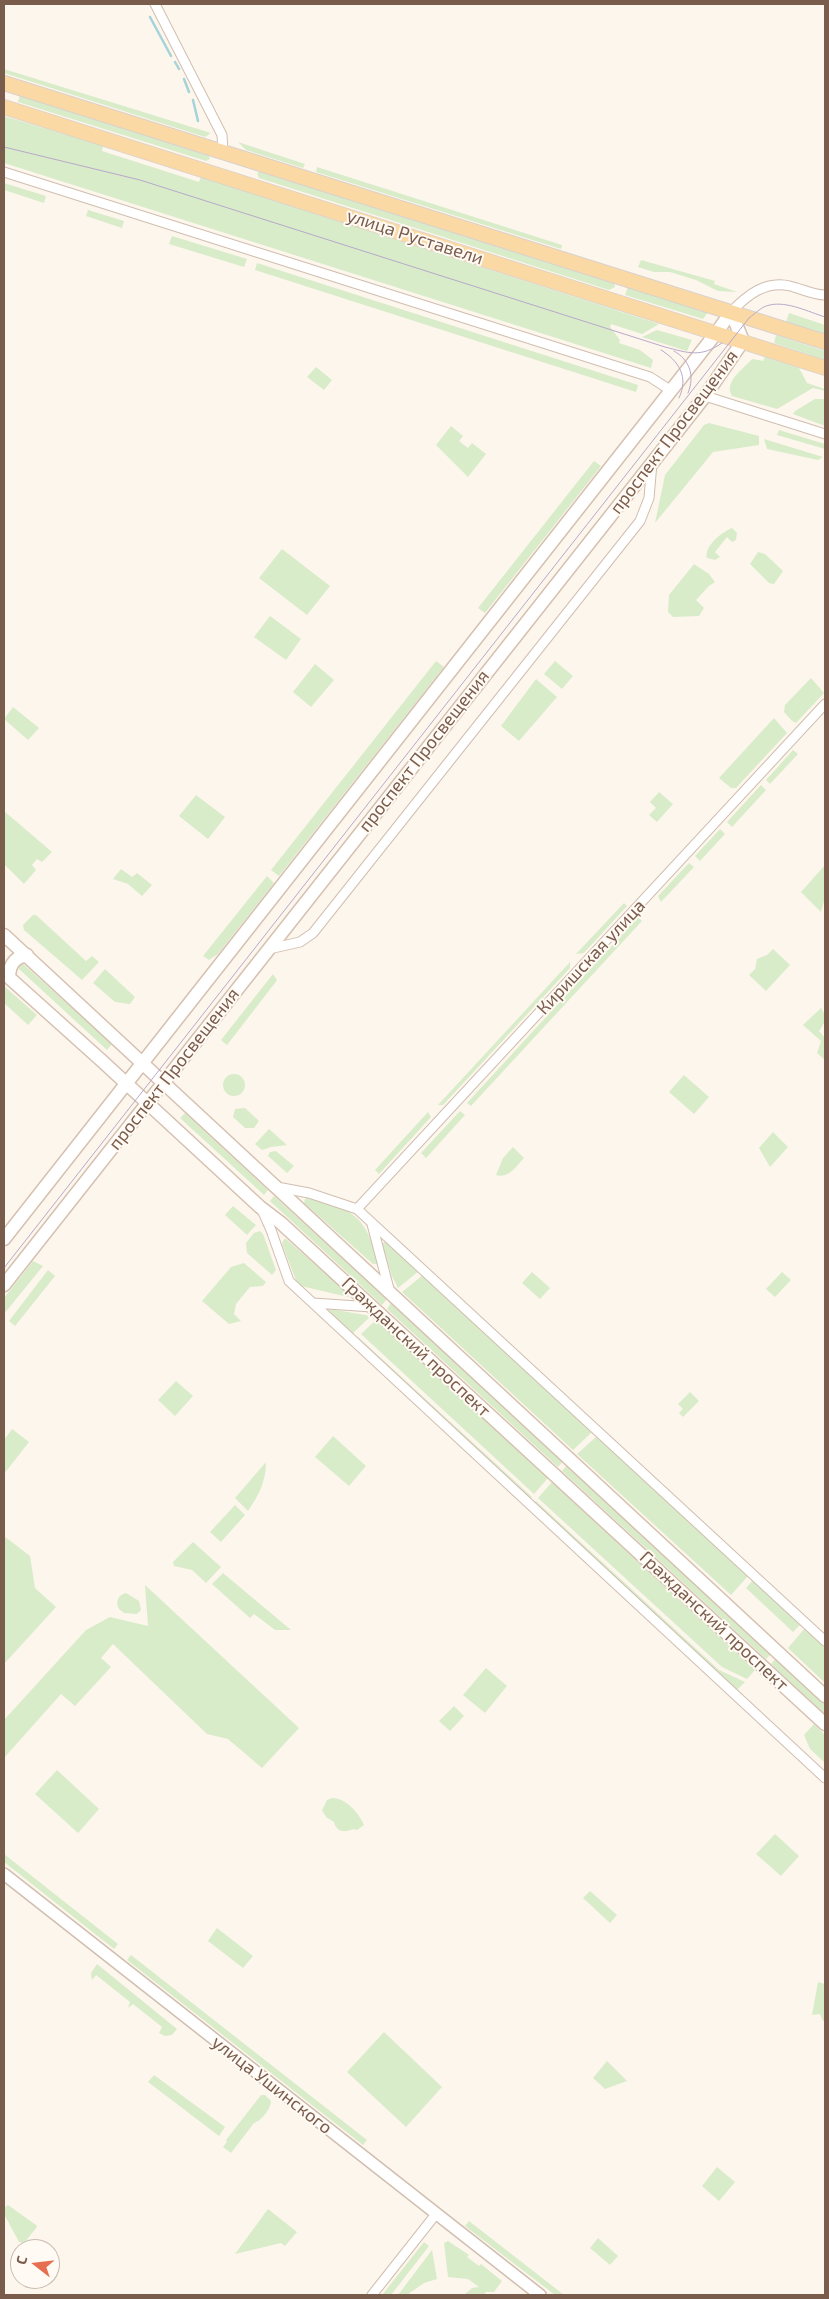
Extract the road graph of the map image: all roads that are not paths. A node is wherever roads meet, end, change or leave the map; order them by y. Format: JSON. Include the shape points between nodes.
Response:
{"nodes":[{"id":1,"x":155,"y":4,"type":"edge"},
{"id":2,"x":4,"y":83,"type":"edge"},
{"id":3,"x":4,"y":107,"type":"edge"},
{"id":4,"x":223,"y":152,"type":"junction"},
{"id":5,"x":4,"y":172,"type":"edge"},
{"id":6,"x":216,"y":174,"type":"junction"},
{"id":7,"x":618,"y":276,"type":"junction"},
{"id":8,"x":825,"y":295,"type":"edge"},
{"id":9,"x":609,"y":299,"type":"junction"},
{"id":10,"x":731,"y":312,"type":"junction"},
{"id":11,"x":717,"y":332,"type":"junction"},
{"id":12,"x":743,"y":341,"type":"junction"},
{"id":13,"x":825,"y":342,"type":"edge"},
{"id":14,"x":825,"y":368,"type":"edge"},
{"id":15,"x":670,"y":390,"type":"junction"},
{"id":16,"x":705,"y":396,"type":"junction"},
{"id":17,"x":825,"y":434,"type":"edge"},
{"id":18,"x":652,"y":463,"type":"junction"},
{"id":19,"x":825,"y":704,"type":"edge"},
{"id":20,"x":4,"y":935,"type":"edge"},
{"id":21,"x":268,"y":949,"type":"junction"},
{"id":22,"x":27,"y":955,"type":"junction"},
{"id":23,"x":7,"y":974,"type":"edge"},
{"id":24,"x":143,"y":1062,"type":"junction"},
{"id":25,"x":164,"y":1082,"type":"junction"},
{"id":26,"x":126,"y":1083,"type":"junction"},
{"id":27,"x":147,"y":1102,"type":"junction"},
{"id":28,"x":277,"y":1187,"type":"junction"},
{"id":29,"x":260,"y":1207,"type":"junction"},
{"id":30,"x":357,"y":1209,"type":"junction"},
{"id":31,"x":372,"y":1224,"type":"junction"},
{"id":32,"x":4,"y":1239,"type":"edge"},
{"id":33,"x":4,"y":1285,"type":"edge"},
{"id":34,"x":390,"y":1293,"type":"junction"},
{"id":35,"x":313,"y":1303,"type":"junction"},
{"id":36,"x":372,"y":1307,"type":"junction"},
{"id":37,"x":825,"y":1641,"type":"edge"},
{"id":38,"x":825,"y":1696,"type":"edge"},
{"id":39,"x":825,"y":1724,"type":"edge"},
{"id":40,"x":825,"y":1778,"type":"edge"},
{"id":41,"x":4,"y":1874,"type":"edge"},
{"id":42,"x":436,"y":2214,"type":"junction"},
{"id":43,"x":372,"y":2295,"type":"edge"},
{"id":44,"x":540,"y":2295,"type":"edge"}],
"edges":[{"from":1,"to":4,"type":"street","via":[[222,136]]},
{"from":2,"to":4,"type":"main road","name":"улица Руставели"},
{"from":3,"to":6,"type":"main road","name":"улица Руставели"},
{"from":4,"to":6,"type":"main road"},
{"from":4,"to":7,"type":"main road","name":"улица Руставели"},
{"from":5,"to":15,"type":"street","via":[[650,377]]},
{"from":6,"to":9,"type":"main road","name":"улица Руставели"},
{"from":7,"to":9,"type":"main road","via":[[621,290]]},
{"from":7,"to":10,"type":"main road","name":"улица Руставели"},
{"from":8,"to":10,"type":"street","via":[[789,286],[771,286],[752,293]]},
{"from":9,"to":11,"type":"main road","name":"улица Руставели"},
{"from":10,"to":11,"type":"main road","name":"проспект Просвещения"},
{"from":10,"to":12,"type":"main road","name":"проспект Просвещения"},
{"from":10,"to":13,"type":"main road","name":"улица Руставели"},
{"from":11,"to":12,"type":"main road","name":"улица Руставели"},
{"from":11,"to":15,"type":"main road","name":"проспект Просвещения"},
{"from":12,"to":14,"type":"main road","name":"улица Руставели"},
{"from":12,"to":16,"type":"main road","name":"проспект Просвещения"},
{"from":15,"to":24,"type":"main road","name":"проспект Просвещения"},
{"from":16,"to":17,"type":"street"},
{"from":16,"to":18,"type":"main road","name":"проспект Просвещения"},
{"from":18,"to":21,"type":"main road","name":"проспект Просвещения"},
{"from":18,"to":21,"type":"street","via":[[649,498],[640,521],[312,933],[300,942]]},
{"from":19,"to":30,"type":"street","name":"Киришская улица"},
{"from":20,"to":22,"type":"main road","name":"Гражданский проспект"},
{"from":21,"to":25,"type":"main road","name":"проспект Просвещения"},
{"from":22,"to":23,"type":"main road","via":[[14,961]]},
{"from":22,"to":24,"type":"main road","name":"Гражданский проспект"},
{"from":23,"to":26,"type":"main road","name":"Гражданский проспект"},
{"from":24,"to":25,"type":"main road","name":"Гражданский проспект"},
{"from":24,"to":26,"type":"main road","name":"проспект Просвещения"},
{"from":25,"to":27,"type":"main road","name":"проспект Просвещения"},
{"from":25,"to":28,"type":"main road","name":"Гражданский проспект"},
{"from":26,"to":27,"type":"main road","name":"Гражданский проспект"},
{"from":26,"to":32,"type":"main road","name":"проспект Просвещения"},
{"from":27,"to":29,"type":"main road","name":"Гражданский проспект"},
{"from":27,"to":33,"type":"main road","name":"проспект Просвещения"},
{"from":28,"to":30,"type":"street","via":[[309,1193]]},
{"from":28,"to":34,"type":"main road","name":"Гражданский проспект"},
{"from":29,"to":35,"type":"street","via":[[289,1280]]},
{"from":29,"to":36,"type":"main road","name":"Гражданский проспект"},
{"from":30,"to":31,"type":"street"},
{"from":31,"to":34,"type":"street","name":"Гражданский проспект"},
{"from":31,"to":37,"type":"street"},
{"from":34,"to":38,"type":"main road","name":"Гражданский проспект"},
{"from":35,"to":36,"type":"street"},
{"from":35,"to":40,"type":"street"},
{"from":36,"to":39,"type":"main road","name":"Гражданский проспект"},
{"from":41,"to":42,"type":"street","name":"улица Ушинского"},
{"from":42,"to":43,"type":"street"},
{"from":42,"to":44,"type":"street","name":"улица Ушинского"}]}
